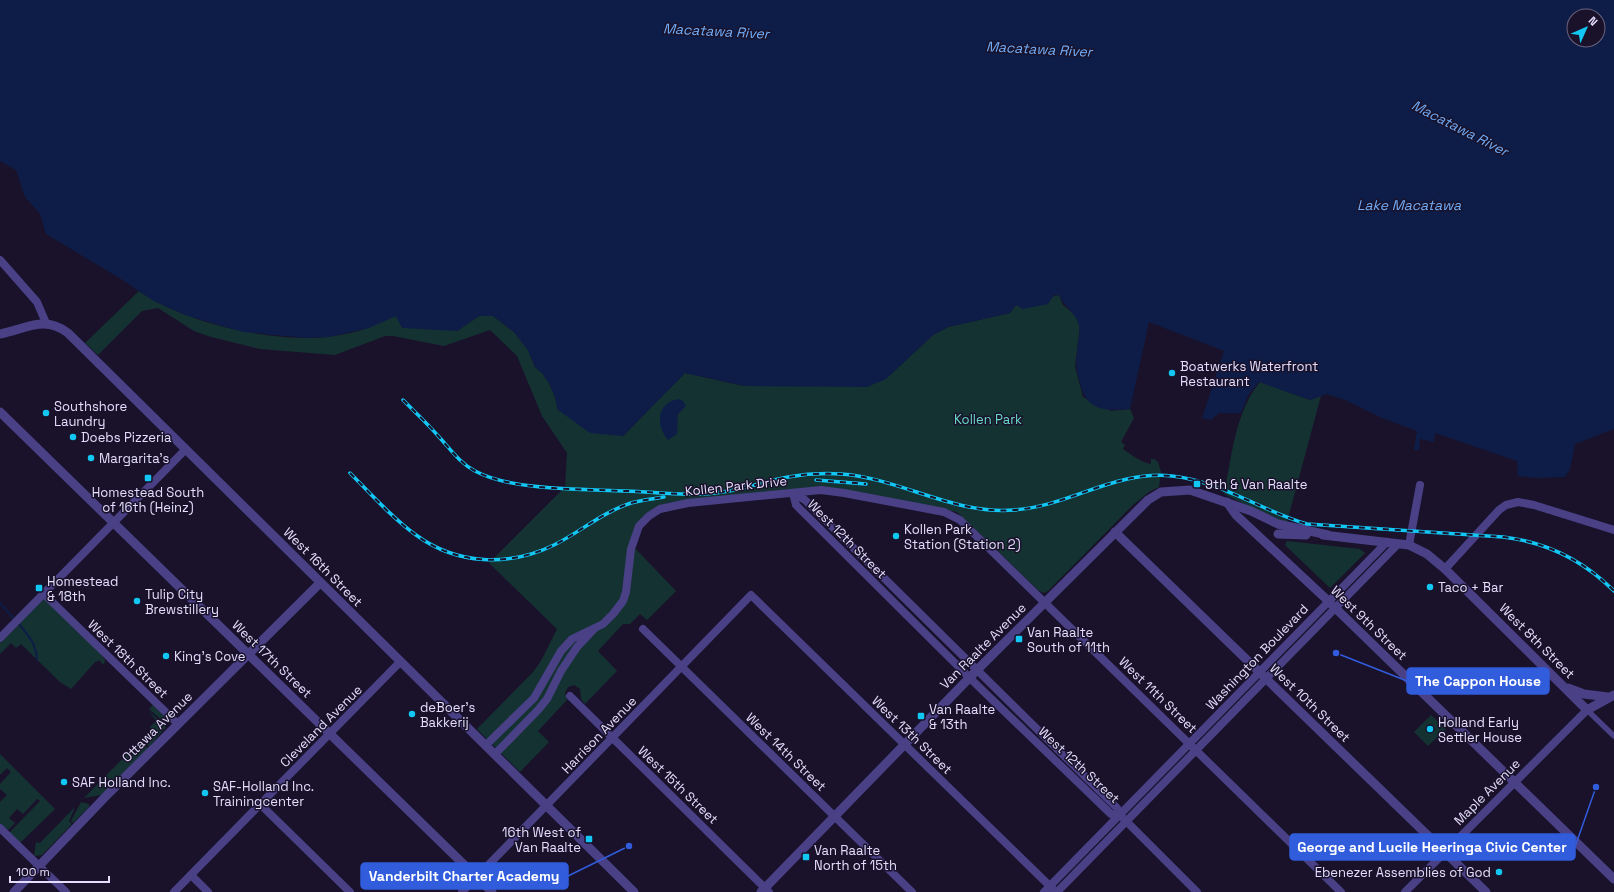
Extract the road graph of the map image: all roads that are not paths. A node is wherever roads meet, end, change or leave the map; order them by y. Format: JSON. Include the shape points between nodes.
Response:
{"nodes":[{"id":1,"x":0,"y":260,"type":"edge"},
{"id":2,"x":46,"y":323,"type":"junction"},
{"id":3,"x":0,"y":334,"type":"edge"},
{"id":4,"x":0,"y":412,"type":"edge"},
{"id":5,"x":186,"y":449,"type":"junction"},
{"id":6,"x":1420,"y":485,"type":"dead end"},
{"id":7,"x":793,"y":493,"type":"junction"},
{"id":8,"x":1227,"y":502,"type":"junction"},
{"id":9,"x":956,"y":517,"type":"joint"},
{"id":10,"x":113,"y":521,"type":"junction"},
{"id":11,"x":1278,"y":524,"type":"junction"},
{"id":12,"x":1614,"y":530,"type":"edge"},
{"id":13,"x":1115,"y":532,"type":"junction"},
{"id":14,"x":1278,"y":534,"type":"junction"},
{"id":15,"x":1328,"y":535,"type":"junction"},
{"id":16,"x":1387,"y":542,"type":"junction"},
{"id":17,"x":1398,"y":544,"type":"junction"},
{"id":18,"x":1409,"y":545,"type":"junction"},
{"id":19,"x":1275,"y":550,"type":"junction"},
{"id":20,"x":1444,"y":569,"type":"junction"},
{"id":21,"x":320,"y":583,"type":"junction"},
{"id":22,"x":44,"y":594,"type":"junction"},
{"id":23,"x":752,"y":595,"type":"joint"},
{"id":24,"x":1045,"y":602,"type":"junction"},
{"id":25,"x":1332,"y":605,"type":"junction"},
{"id":26,"x":595,"y":629,"type":"junction"},
{"id":27,"x":643,"y":629,"type":"dead end"},
{"id":28,"x":0,"y":638,"type":"edge"},
{"id":29,"x":249,"y":655,"type":"junction"},
{"id":30,"x":400,"y":662,"type":"junction"},
{"id":31,"x":682,"y":667,"type":"junction"},
{"id":32,"x":978,"y":670,"type":"junction"},
{"id":33,"x":1262,"y":676,"type":"junction"},
{"id":34,"x":970,"y":678,"type":"junction"},
{"id":35,"x":1564,"y":687,"type":"junction"},
{"id":36,"x":570,"y":696,"type":"dead end"},
{"id":37,"x":1611,"y":696,"type":"edge"},
{"id":38,"x":1587,"y":710,"type":"junction"},
{"id":39,"x":178,"y":724,"type":"junction"},
{"id":40,"x":330,"y":733,"type":"junction"},
{"id":41,"x":1614,"y":736,"type":"edge"},
{"id":42,"x":613,"y":738,"type":"junction"},
{"id":43,"x":486,"y":745,"type":"junction"},
{"id":44,"x":905,"y":746,"type":"junction"},
{"id":45,"x":1193,"y":746,"type":"junction"},
{"id":46,"x":495,"y":754,"type":"junction"},
{"id":47,"x":1514,"y":782,"type":"junction"},
{"id":48,"x":260,"y":804,"type":"junction"},
{"id":49,"x":547,"y":805,"type":"junction"},
{"id":50,"x":1120,"y":815,"type":"junction"},
{"id":51,"x":835,"y":817,"type":"junction"},
{"id":52,"x":1126,"y":822,"type":"junction"},
{"id":53,"x":0,"y":828,"type":"edge"},
{"id":54,"x":1445,"y":851,"type":"junction"},
{"id":55,"x":39,"y":866,"type":"junction"},
{"id":56,"x":191,"y":875,"type":"junction"},
{"id":57,"x":476,"y":877,"type":"junction"},
{"id":58,"x":1614,"y":879,"type":"edge"},
{"id":59,"x":765,"y":891,"type":"edge"},
{"id":60,"x":1052,"y":891,"type":"edge"},
{"id":61,"x":14,"y":892,"type":"edge"},
{"id":62,"x":66,"y":892,"type":"edge"},
{"id":63,"x":174,"y":892,"type":"edge"},
{"id":64,"x":208,"y":892,"type":"edge"},
{"id":65,"x":350,"y":892,"type":"edge"},
{"id":66,"x":462,"y":892,"type":"edge"},
{"id":67,"x":492,"y":892,"type":"edge"},
{"id":68,"x":634,"y":892,"type":"edge"},
{"id":69,"x":912,"y":892,"type":"edge"},
{"id":70,"x":1197,"y":892,"type":"edge"},
{"id":71,"x":1341,"y":892,"type":"edge"},
{"id":72,"x":1405,"y":892,"type":"edge"},
{"id":73,"x":1486,"y":892,"type":"edge"}],
"edges":[{"from":1,"to":2,"type":"street","via":[[37,302]]},
{"from":2,"to":3,"type":"street"},
{"from":2,"to":5,"type":"street","name":"West 16th Street","via":[[68,333]]},
{"from":4,"to":10,"type":"street","name":"West 17th Street"},
{"from":5,"to":10,"type":"street"},
{"from":5,"to":21,"type":"street","name":"West 16th Street"},
{"from":6,"to":18,"type":"street"},
{"from":7,"to":9,"type":"street","name":"Kollen Park Drive","via":[[821,490],[844,493],[944,512]]},
{"from":7,"to":26,"type":"street","name":"Kollen Park Drive","via":[[688,503],[660,509],[649,516],[639,526],[631,549],[629,577],[623,601],[613,614]]},
{"from":7,"to":32,"type":"street","name":"West 12th Street","via":[[805,500]]},
{"from":7,"to":34,"type":"street","name":"West 12th Street","via":[[796,505]]},
{"from":8,"to":11,"type":"street","name":"West 8th Street"},
{"from":8,"to":13,"type":"street","name":"Van Raalte Avenue","via":[[1185,490],[1161,492],[1148,500]]},
{"from":8,"to":19,"type":"street","name":"West 9th Street","via":[[1236,515]]},
{"from":9,"to":24,"type":"street","name":"West 11th Street"},
{"from":10,"to":22,"type":"street"},
{"from":10,"to":29,"type":"street","name":"West 17th Street"},
{"from":11,"to":14,"type":"street"},
{"from":11,"to":15,"type":"street","name":"West 8th Street"},
{"from":12,"to":20,"type":"street","via":[[1534,504],[1518,502],[1506,505],[1500,510]]},
{"from":13,"to":24,"type":"street","name":"Van Raalte Avenue"},
{"from":13,"to":33,"type":"street","name":"West 10th Street"},
{"from":14,"to":15,"type":"street","name":"West 8th Street"},
{"from":14,"to":19,"type":"street"},
{"from":15,"to":16,"type":"street","name":"West 8th Street"},
{"from":16,"to":17,"type":"street","name":"West 8th Street"},
{"from":16,"to":25,"type":"street","name":"Washington Boulevard"},
{"from":17,"to":18,"type":"street","name":"West 8th Street"},
{"from":17,"to":25,"type":"street","name":"Washington Boulevard"},
{"from":18,"to":20,"type":"street","name":"West 8th Street","via":[[1428,554]]},
{"from":19,"to":25,"type":"street","name":"West 9th Street"},
{"from":20,"to":35,"type":"street","name":"West 8th Street"},
{"from":21,"to":29,"type":"street","name":"Ottawa Avenue"},
{"from":21,"to":30,"type":"street","name":"West 16th Street"},
{"from":22,"to":28,"type":"street"},
{"from":22,"to":39,"type":"street","name":"West 18th Street"},
{"from":23,"to":31,"type":"street","name":"Harrison Avenue"},
{"from":23,"to":44,"type":"street","name":"West 13th Street"},
{"from":24,"to":32,"type":"street","name":"Van Raalte Avenue"},
{"from":24,"to":45,"type":"street","name":"West 11th Street"},
{"from":25,"to":33,"type":"street","name":"Washington Boulevard"},
{"from":25,"to":47,"type":"street","name":"West 9th Street"},
{"from":26,"to":43,"type":"street","name":"Kollen Park Drive","via":[[582,632],[572,639],[561,651],[534,698]]},
{"from":26,"to":46,"type":"street","name":"Kollen Park Drive","via":[[577,647],[547,699]]},
{"from":27,"to":31,"type":"street","name":"West 14th Street"},
{"from":29,"to":39,"type":"street","name":"Ottawa Avenue"},
{"from":29,"to":40,"type":"street","name":"West 17th Street"},
{"from":30,"to":40,"type":"street","name":"Cleveland Avenue"},
{"from":30,"to":43,"type":"street","name":"West 16th Street"},
{"from":31,"to":42,"type":"street","name":"Harrison Avenue"},
{"from":31,"to":51,"type":"street","name":"West 14th Street"},
{"from":32,"to":34,"type":"street","name":"Van Raalte Avenue"},
{"from":32,"to":50,"type":"street","name":"West 12th Street","via":[[1117,808]]},
{"from":33,"to":45,"type":"street","name":"Washington Boulevard"},
{"from":33,"to":54,"type":"street","name":"West 10th Street"},
{"from":34,"to":44,"type":"street","name":"Van Raalte Avenue"},
{"from":34,"to":50,"type":"street","name":"West 12th Street","via":[[1111,814]]},
{"from":35,"to":37,"type":"street","via":[[1584,694]]},
{"from":35,"to":38,"type":"street","name":"West 8th Street"},
{"from":36,"to":42,"type":"street","name":"West 15th Street"},
{"from":37,"to":38,"type":"street"},
{"from":38,"to":41,"type":"street","name":"West 8th Street"},
{"from":38,"to":47,"type":"street","name":"Maple Avenue"},
{"from":39,"to":55,"type":"street","name":"Ottawa Avenue"},
{"from":40,"to":48,"type":"street","name":"Cleveland Avenue"},
{"from":40,"to":57,"type":"street","name":"West 17th Street"},
{"from":42,"to":49,"type":"street","name":"Harrison Avenue"},
{"from":42,"to":59,"type":"street","name":"West 15th Street"},
{"from":43,"to":46,"type":"street","name":"West 16th Street"},
{"from":44,"to":51,"type":"street","name":"Van Raalte Avenue"},
{"from":44,"to":60,"type":"street","name":"West 13th Street"},
{"from":45,"to":50,"type":"street","name":"Washington Boulevard"},
{"from":45,"to":52,"type":"street","name":"Washington Boulevard"},
{"from":45,"to":71,"type":"street","name":"West 11th Street"},
{"from":46,"to":49,"type":"street","name":"West 16th Street"},
{"from":47,"to":54,"type":"street","name":"Maple Avenue"},
{"from":47,"to":58,"type":"street","name":"West 9th Street"},
{"from":48,"to":56,"type":"street","name":"Cleveland Avenue"},
{"from":48,"to":65,"type":"street"},
{"from":49,"to":57,"type":"street","name":"Harrison Avenue"},
{"from":49,"to":68,"type":"street","name":"West 16th Street"},
{"from":50,"to":52,"type":"street","name":"West 12th Street"},
{"from":50,"to":60,"type":"street","name":"Washington Boulevard"},
{"from":51,"to":59,"type":"street","name":"Van Raalte Avenue"},
{"from":51,"to":69,"type":"street","name":"West 14th Street"},
{"from":52,"to":60,"type":"street","name":"Washington Boulevard"},
{"from":52,"to":70,"type":"street","name":"West 12th Street"},
{"from":53,"to":55,"type":"street"},
{"from":54,"to":72,"type":"street","name":"Maple Avenue"},
{"from":54,"to":73,"type":"street","name":"West 10th Street"},
{"from":55,"to":61,"type":"street","name":"Ottawa Avenue"},
{"from":55,"to":62,"type":"street"},
{"from":56,"to":63,"type":"street","name":"Cleveland Avenue"},
{"from":56,"to":64,"type":"street"},
{"from":57,"to":66,"type":"street","name":"Harrison Avenue"},
{"from":57,"to":67,"type":"street","name":"West 17th Street"}]}
